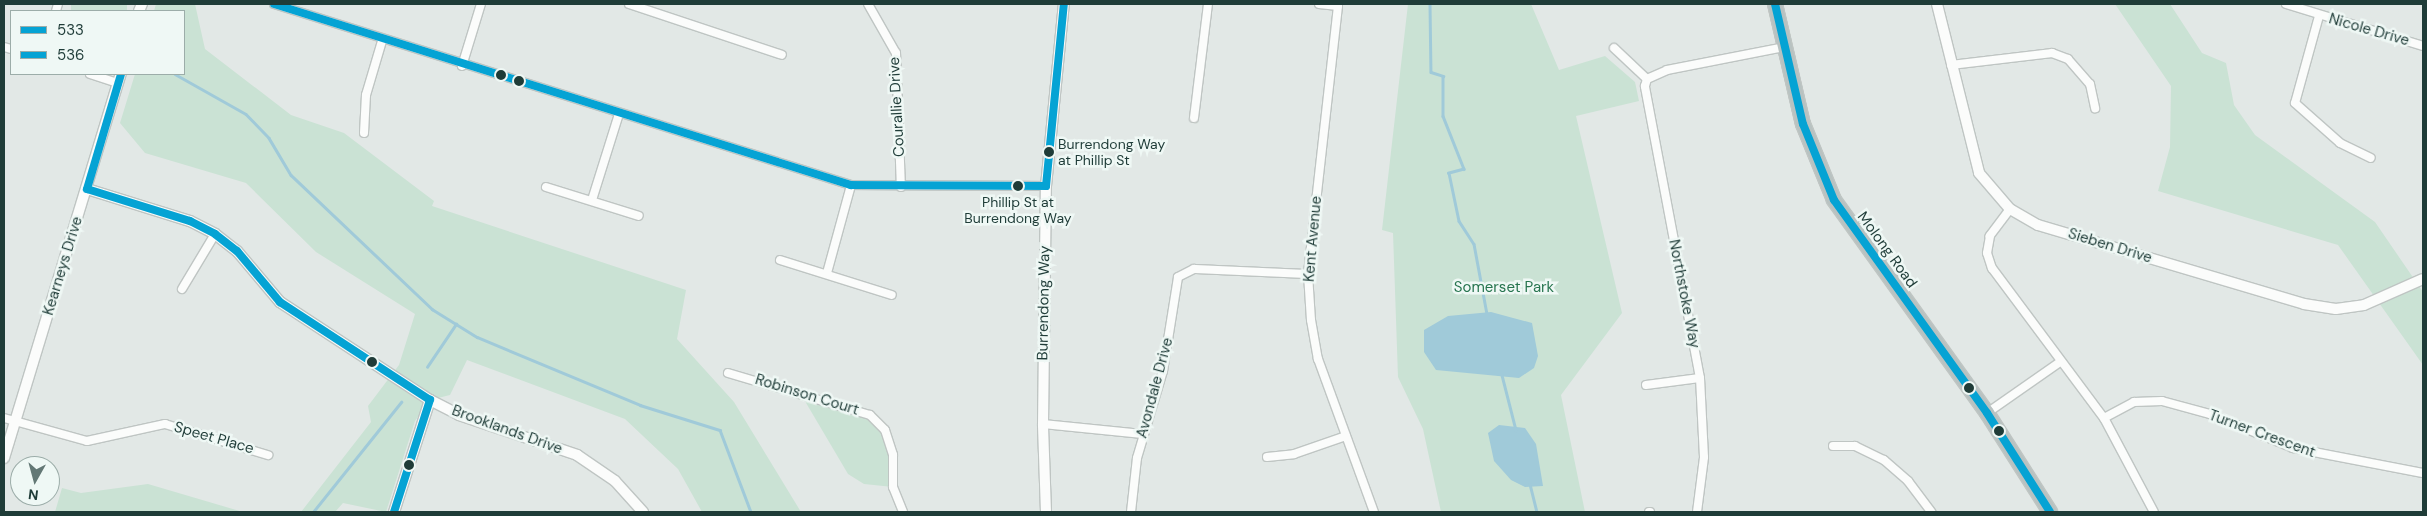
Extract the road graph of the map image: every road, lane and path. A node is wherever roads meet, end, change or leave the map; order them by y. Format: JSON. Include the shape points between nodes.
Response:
{"nodes":[{"id":1,"x":274,"y":4,"type":"edge"},
{"id":2,"x":481,"y":4,"type":"edge"},
{"id":3,"x":629,"y":4,"type":"edge"},
{"id":4,"x":868,"y":4,"type":"edge"},
{"id":5,"x":1064,"y":4,"type":"edge"},
{"id":6,"x":1208,"y":4,"type":"edge"},
{"id":7,"x":1319,"y":4,"type":"edge"},
{"id":8,"x":1775,"y":4,"type":"edge"},
{"id":9,"x":1937,"y":4,"type":"edge"},
{"id":10,"x":2292,"y":4,"type":"edge"},
{"id":11,"x":294,"y":7,"type":"edge"},
{"id":12,"x":2318,"y":16,"type":"junction"},
{"id":13,"x":382,"y":41,"type":"junction"},
{"id":14,"x":2423,"y":46,"type":"edge"},
{"id":15,"x":1784,"y":47,"type":"junction"},
{"id":16,"x":1614,"y":48,"type":"dead end"},
{"id":17,"x":782,"y":55,"type":"dead end"},
{"id":18,"x":1951,"y":65,"type":"junction"},
{"id":19,"x":462,"y":66,"type":"junction"},
{"id":20,"x":97,"y":75,"type":"edge"},
{"id":21,"x":119,"y":78,"type":"edge"},
{"id":22,"x":1647,"y":79,"type":"junction"},
{"id":23,"x":2095,"y":108,"type":"dead end"},
{"id":24,"x":619,"y":114,"type":"junction"},
{"id":25,"x":1194,"y":118,"type":"dead end"},
{"id":26,"x":364,"y":133,"type":"dead end"},
{"id":27,"x":2371,"y":158,"type":"dead end"},
{"id":28,"x":852,"y":185,"type":"junction"},
{"id":29,"x":1046,"y":186,"type":"junction"},
{"id":30,"x":546,"y":187,"type":"dead end"},
{"id":31,"x":901,"y":187,"type":"junction"},
{"id":32,"x":87,"y":189,"type":"junction"},
{"id":33,"x":592,"y":200,"type":"junction"},
{"id":34,"x":2010,"y":209,"type":"junction"},
{"id":35,"x":639,"y":216,"type":"dead end"},
{"id":36,"x":215,"y":234,"type":"junction"},
{"id":37,"x":780,"y":260,"type":"dead end"},
{"id":38,"x":827,"y":273,"type":"junction"},
{"id":39,"x":1308,"y":274,"type":"junction"},
{"id":40,"x":2423,"y":279,"type":"edge"},
{"id":41,"x":182,"y":289,"type":"dead end"},
{"id":42,"x":892,"y":295,"type":"dead end"},
{"id":43,"x":2060,"y":362,"type":"junction"},
{"id":44,"x":728,"y":373,"type":"dead end"},
{"id":45,"x":1700,"y":378,"type":"junction"},
{"id":46,"x":1646,"y":385,"type":"dead end"},
{"id":47,"x":430,"y":400,"type":"junction"},
{"id":48,"x":1987,"y":413,"type":"junction"},
{"id":49,"x":4,"y":418,"type":"edge"},
{"id":50,"x":2104,"y":418,"type":"junction"},
{"id":51,"x":14,"y":421,"type":"junction"},
{"id":52,"x":1043,"y":424,"type":"junction"},
{"id":53,"x":1143,"y":434,"type":"junction"},
{"id":54,"x":1346,"y":436,"type":"junction"},
{"id":55,"x":1833,"y":446,"type":"dead end"},
{"id":56,"x":268,"y":455,"type":"dead end"},
{"id":57,"x":1267,"y":457,"type":"dead end"},
{"id":58,"x":4,"y":458,"type":"edge"},
{"id":59,"x":2423,"y":474,"type":"edge"},
{"id":60,"x":394,"y":512,"type":"edge"},
{"id":61,"x":643,"y":512,"type":"edge"},
{"id":62,"x":903,"y":512,"type":"edge"},
{"id":63,"x":1046,"y":512,"type":"edge"},
{"id":64,"x":1131,"y":512,"type":"edge"},
{"id":65,"x":1374,"y":512,"type":"edge"},
{"id":66,"x":1697,"y":512,"type":"edge"},
{"id":67,"x":1931,"y":512,"type":"edge"},
{"id":68,"x":2050,"y":512,"type":"edge"},
{"id":69,"x":2154,"y":512,"type":"edge"}],
"edges":[{"from":1,"to":11,"type":"street"},
{"from":2,"to":19,"type":"street"},
{"from":3,"to":17,"type":"street"},
{"from":4,"to":31,"type":"street","name":"Courallie Drive","via":[[896,53]]},
{"from":5,"to":29,"type":"street","name":"Burrendong Way"},
{"from":6,"to":25,"type":"street"},
{"from":7,"to":39,"type":"street","name":"Kent Avenue","via":[[1338,6]]},
{"from":8,"to":15,"type":"highway","name":"Molong Road"},
{"from":9,"to":18,"type":"street","name":"Sieben Drive"},
{"from":10,"to":12,"type":"street","name":"Nicole Drive"},
{"from":11,"to":13,"type":"street"},
{"from":12,"to":14,"type":"street","name":"Nicole Drive"},
{"from":12,"to":27,"type":"street","via":[[2294,103],[2340,143]]},
{"from":13,"to":19,"type":"street"},
{"from":13,"to":26,"type":"street","via":[[366,95]]},
{"from":15,"to":22,"type":"street","via":[[1666,70]]},
{"from":15,"to":48,"type":"highway","name":"Molong Road","via":[[1803,124],[1834,200]]},
{"from":16,"to":22,"type":"street"},
{"from":18,"to":23,"type":"street","via":[[2052,53],[2068,59],[2090,84]]},
{"from":18,"to":34,"type":"street","name":"Sieben Drive","via":[[1979,173]]},
{"from":19,"to":24,"type":"street"},
{"from":20,"to":21,"type":"street"},
{"from":21,"to":32,"type":"street","name":"Kearneys Drive"},
{"from":22,"to":45,"type":"street","name":"Northstoke Way","via":[[1644,93]]},
{"from":24,"to":28,"type":"street"},
{"from":24,"to":33,"type":"street"},
{"from":28,"to":31,"type":"street"},
{"from":28,"to":38,"type":"street"},
{"from":29,"to":31,"type":"street"},
{"from":29,"to":52,"type":"street","name":"Burrendong Way"},
{"from":30,"to":33,"type":"street"},
{"from":32,"to":36,"type":"street","name":"Brooklands Drive","via":[[190,221]]},
{"from":32,"to":51,"type":"street","name":"Kearneys Drive"},
{"from":33,"to":35,"type":"street"},
{"from":34,"to":40,"type":"street","name":"Sieben Drive","via":[[2038,225],[2304,304],[2336,309],[2364,304]]},
{"from":34,"to":43,"type":"street","via":[[1990,236],[1987,254],[1992,268]]},
{"from":36,"to":41,"type":"street"},
{"from":36,"to":47,"type":"street","name":"Brooklands Drive","via":[[237,251],[280,302]]},
{"from":37,"to":38,"type":"street"},
{"from":38,"to":42,"type":"street"},
{"from":39,"to":53,"type":"street","name":"Avondale Drive","via":[[1184,271],[1175,286],[1167,352]]},
{"from":39,"to":54,"type":"street","name":"Kent Avenue","via":[[1318,358]]},
{"from":43,"to":48,"type":"street"},
{"from":43,"to":50,"type":"street"},
{"from":44,"to":62,"type":"street","name":"Robinson Court","via":[[870,415],[885,430],[892,455],[893,487]]},
{"from":45,"to":46,"type":"street"},
{"from":45,"to":66,"type":"street","name":"Northstoke Way","via":[[1704,456]]},
{"from":47,"to":60,"type":"street"},
{"from":47,"to":61,"type":"street","name":"Brooklands Drive","via":[[459,415],[577,455],[615,481]]},
{"from":48,"to":68,"type":"highway","name":"Molong Road"},
{"from":49,"to":51,"type":"street","name":"Speet Place"},
{"from":50,"to":59,"type":"street","name":"Turner Crescent","via":[[2134,402],[2162,401],[2210,414],[2293,448]]},
{"from":50,"to":69,"type":"street"},
{"from":51,"to":56,"type":"street","name":"Speet Place","via":[[87,441],[165,424]]},
{"from":51,"to":58,"type":"street","name":"Kearneys Drive"},
{"from":52,"to":53,"type":"street"},
{"from":52,"to":63,"type":"street","name":"Burrendong Way"},
{"from":53,"to":64,"type":"street","name":"Avondale Drive"},
{"from":54,"to":57,"type":"street","via":[[1294,454]]},
{"from":54,"to":65,"type":"street","name":"Kent Avenue"},
{"from":55,"to":67,"type":"street","via":[[1855,446],[1884,460],[1908,481]]}]}
